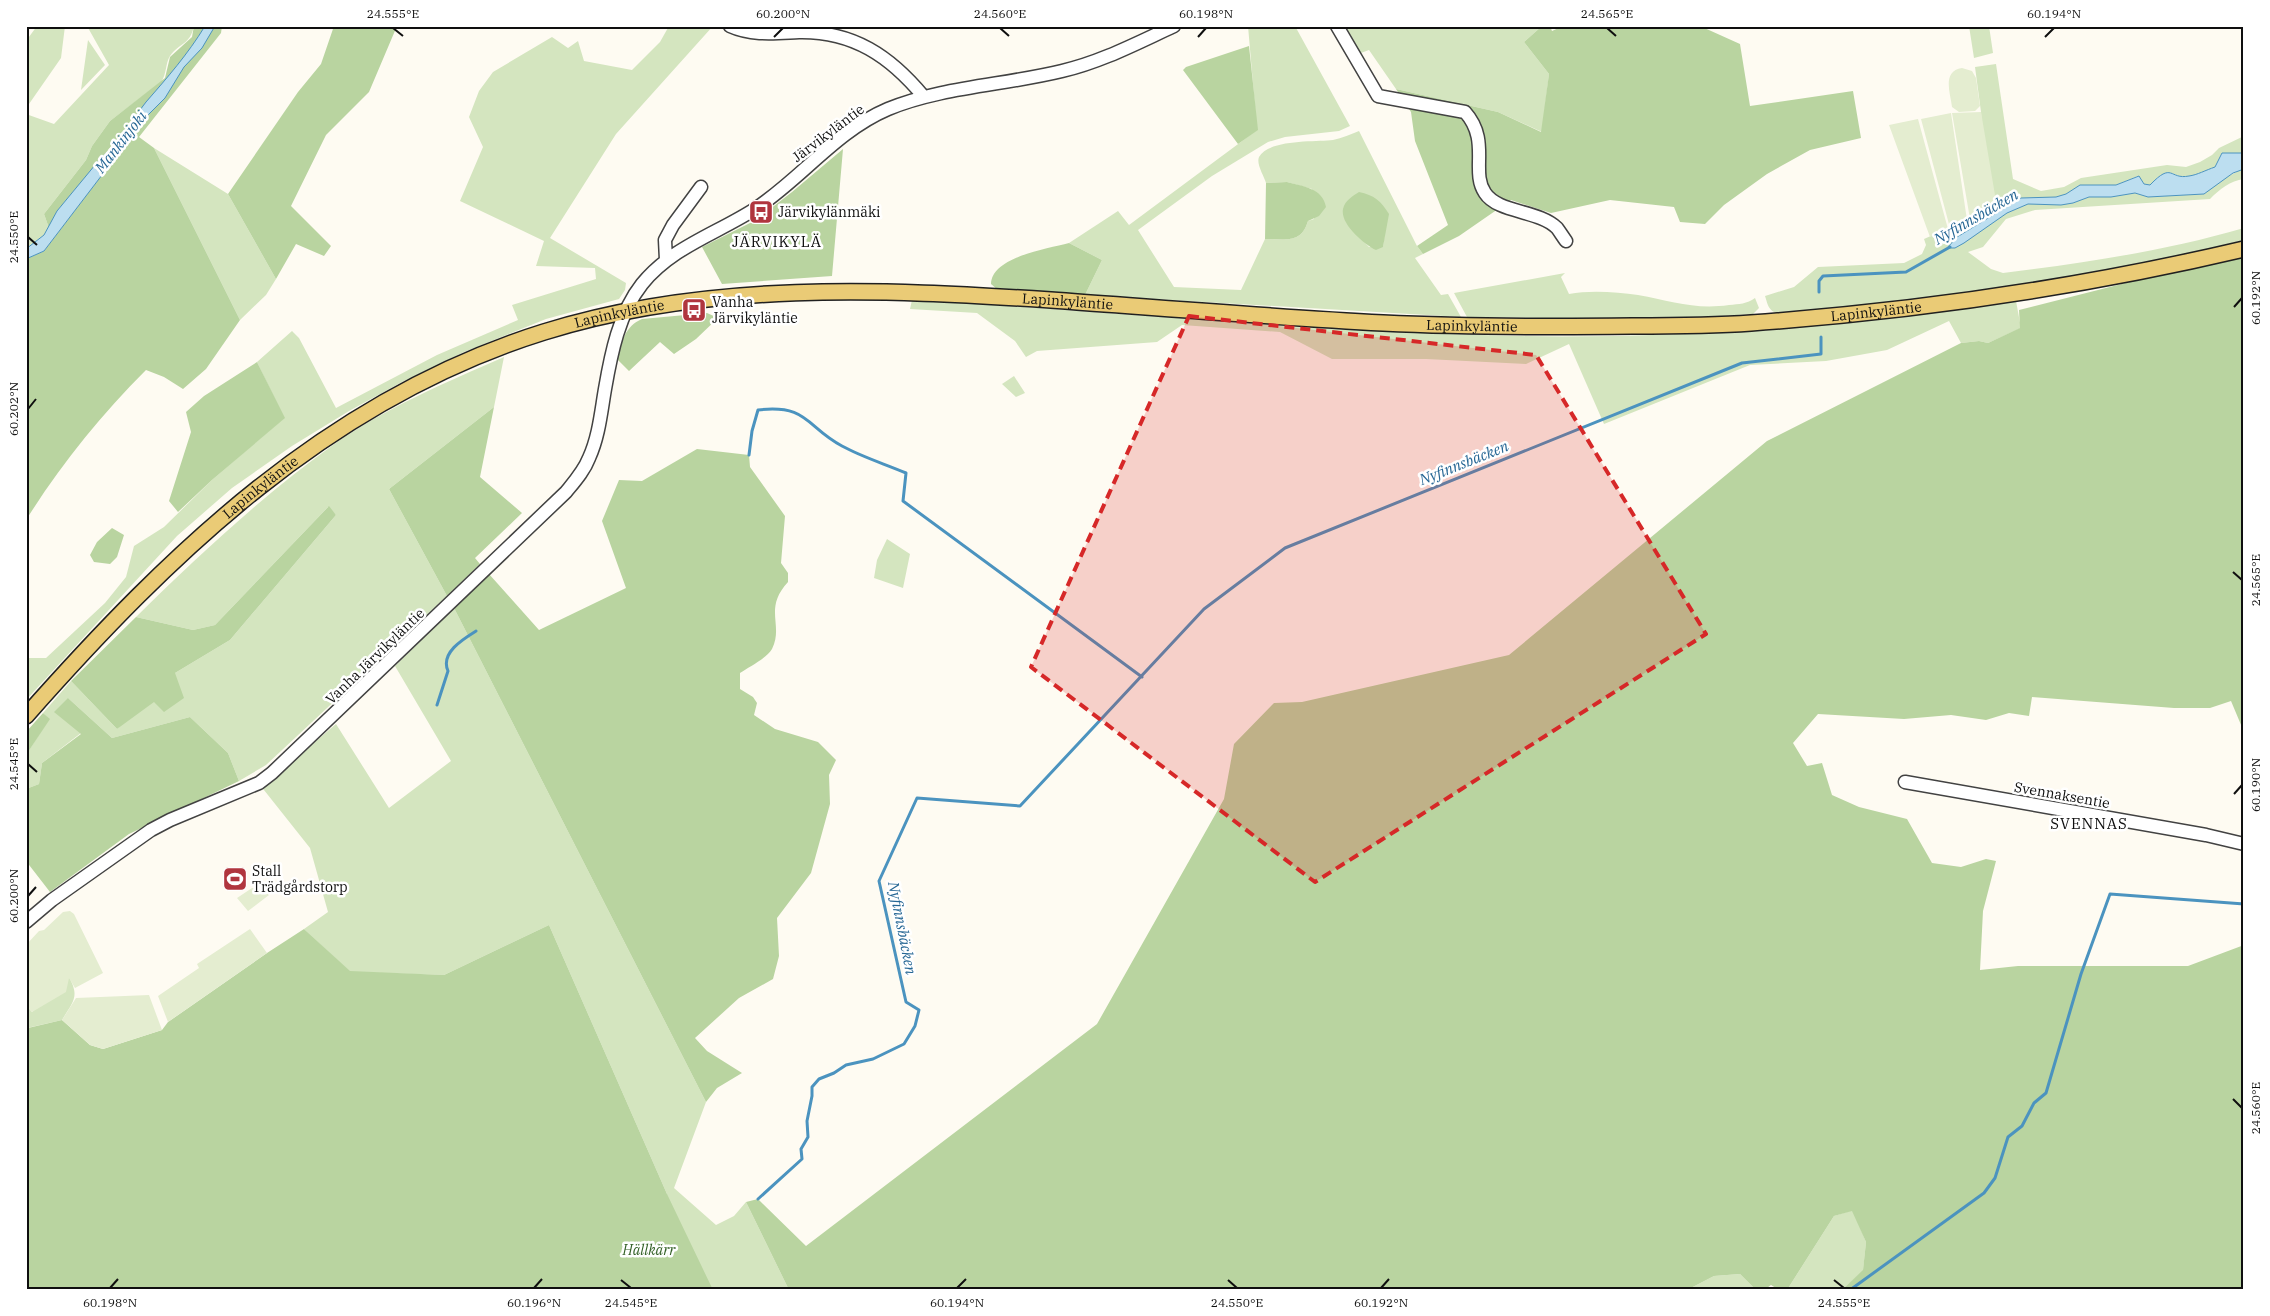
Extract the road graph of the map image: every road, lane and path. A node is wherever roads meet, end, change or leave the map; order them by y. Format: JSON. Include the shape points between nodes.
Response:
{"nodes":[{"id":1,"x":730,"y":26,"type":"edge"},
{"id":2,"x":1174,"y":26,"type":"edge"},
{"id":3,"x":1337,"y":26,"type":"edge"},
{"id":4,"x":924,"y":97,"type":"junction"},
{"id":5,"x":701,"y":187,"type":"dead end"},
{"id":6,"x":1566,"y":241,"type":"dead end"},
{"id":7,"x":2244,"y":248,"type":"edge"},
{"id":8,"x":666,"y":260,"type":"junction"},
{"id":9,"x":627,"y":311,"type":"junction"},
{"id":10,"x":26,"y":716,"type":"edge"},
{"id":11,"x":1905,"y":782,"type":"dead end"},
{"id":12,"x":2244,"y":844,"type":"edge"},
{"id":13,"x":26,"y":922,"type":"edge"}],
"edges":[{"from":1,"to":4,"type":"street","via":[[768,34],[829,33],[850,39],[875,52],[898,70]]},
{"from":2,"to":4,"type":"street","name":"Järvikyläntie","via":[[1062,71]]},
{"from":3,"to":6,"type":"street","via":[[1378,96],[1465,112],[1478,133],[1481,180],[1485,192],[1496,203],[1532,214],[1556,227]]},
{"from":4,"to":8,"type":"street","name":"Järvikyläntie","via":[[886,110],[860,124],[755,209]]},
{"from":5,"to":8,"type":"street","via":[[665,240]]},
{"from":7,"to":9,"type":"main road","name":"Lapinkyläntie","via":[[2096,279],[1950,302],[1838,316],[1702,325],[1470,327],[894,292],[721,297]]},
{"from":8,"to":9,"type":"street","name":"Järvikyläntie","via":[[641,286]]},
{"from":9,"to":10,"type":"main road","name":"Lapinkyläntie","via":[[544,332],[446,370],[389,400],[298,456],[252,491],[148,585]]},
{"from":9,"to":13,"type":"street","name":"Vanha Järvikyläntie","via":[[614,343],[601,420],[590,457],[566,492],[272,773],[259,783],[151,830]]},
{"from":11,"to":12,"type":"street","name":"Svennaksentie"}]}
